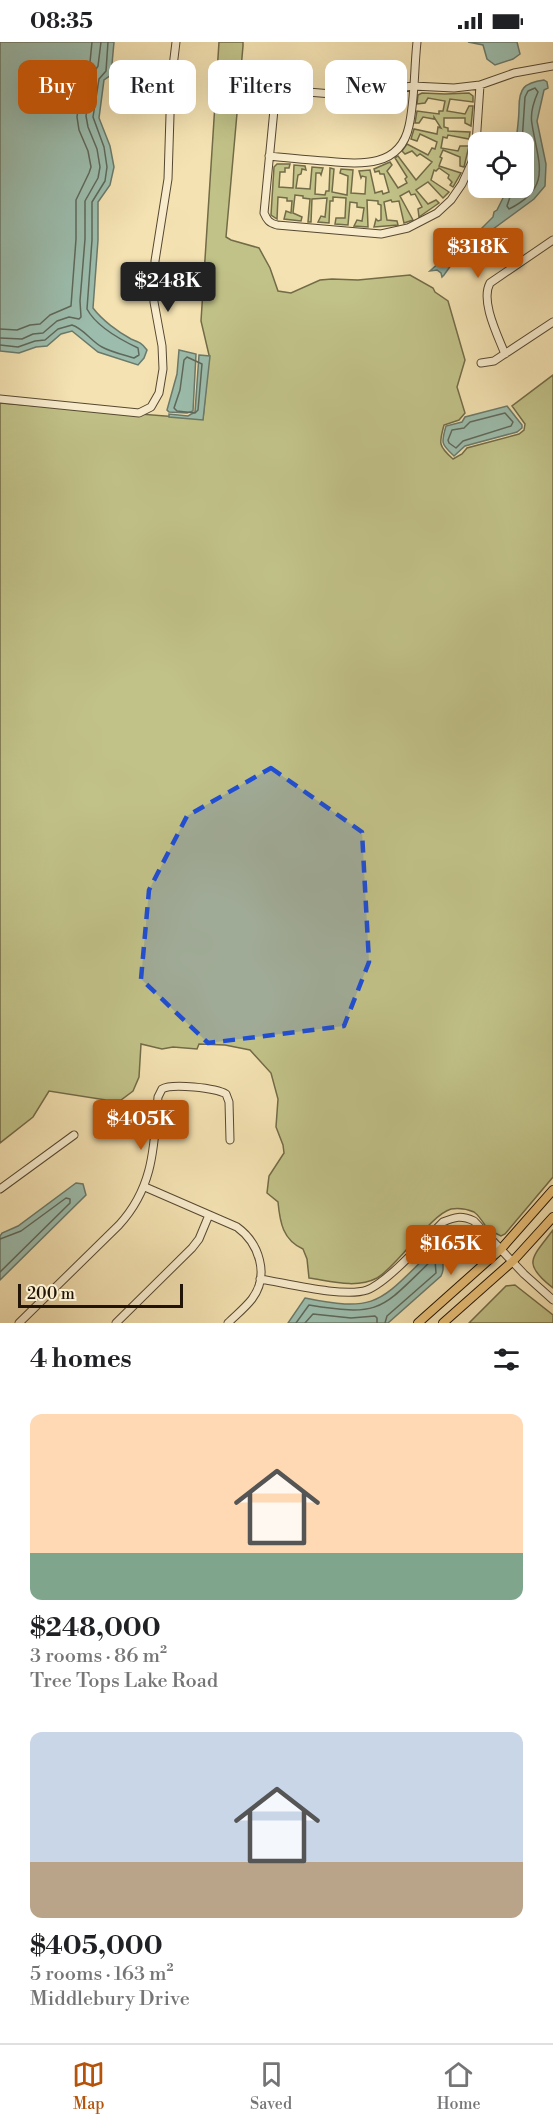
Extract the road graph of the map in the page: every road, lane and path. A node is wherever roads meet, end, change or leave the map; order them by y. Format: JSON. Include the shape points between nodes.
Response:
{"nodes":[{"id":1,"x":176,"y":42,"type":"edge"},
{"id":2,"x":417,"y":42,"type":"edge"},
{"id":3,"x":553,"y":66,"type":"edge"},
{"id":4,"x":480,"y":85,"type":"junction"},
{"id":5,"x":413,"y":86,"type":"junction"},
{"id":6,"x":269,"y":156,"type":"junction"},
{"id":7,"x":553,"y":240,"type":"edge"},
{"id":8,"x":553,"y":322,"type":"edge"},
{"id":9,"x":505,"y":354,"type":"junction"},
{"id":10,"x":481,"y":363,"type":"dead end"},
{"id":11,"x":0,"y":399,"type":"edge"},
{"id":12,"x":74,"y":1135,"type":"dead end"},
{"id":13,"x":230,"y":1140,"type":"dead end"},
{"id":14,"x":144,"y":1187,"type":"junction"},
{"id":15,"x":0,"y":1188,"type":"edge"},
{"id":16,"x":553,"y":1190,"type":"edge"},
{"id":17,"x":209,"y":1215,"type":"junction"},
{"id":18,"x":553,"y":1217,"type":"edge"},
{"id":19,"x":501,"y":1249,"type":"junction"},
{"id":20,"x":513,"y":1261,"type":"junction"},
{"id":21,"x":260,"y":1279,"type":"junction"},
{"id":22,"x":553,"y":1300,"type":"edge"},
{"id":23,"x":19,"y":1323,"type":"edge"},
{"id":24,"x":116,"y":1323,"type":"edge"},
{"id":25,"x":228,"y":1323,"type":"edge"},
{"id":26,"x":418,"y":1323,"type":"edge"},
{"id":27,"x":443,"y":1323,"type":"edge"}],
"edges":[{"from":1,"to":11,"type":"street","via":[[168,179],[155,261],[154,302],[163,369],[159,393],[151,407],[139,413]]},
{"from":2,"to":5,"type":"street"},
{"from":3,"to":4,"type":"street","via":[[514,73]]},
{"from":4,"to":5,"type":"street"},
{"from":4,"to":6,"type":"street","via":[[475,150],[466,178],[440,210],[408,228],[381,234],[271,224],[264,213]]},
{"from":5,"to":6,"type":"street","via":[[406,134],[385,158],[358,164]]},
{"from":5,"to":6,"type":"street","via":[[346,95],[284,90],[275,99]]},
{"from":7,"to":9,"type":"street","via":[[490,283],[486,290]]},
{"from":8,"to":9,"type":"street"},
{"from":9,"to":10,"type":"street"},
{"from":12,"to":15,"type":"street"},
{"from":13,"to":14,"type":"street","via":[[226,1094],[167,1086],[158,1097],[153,1158]]},
{"from":14,"to":17,"type":"street"},
{"from":14,"to":23,"type":"street","via":[[119,1225]]},
{"from":16,"to":19,"type":"main road"},
{"from":17,"to":21,"type":"street","via":[[237,1227],[256,1246]]},
{"from":17,"to":24,"type":"street","via":[[192,1248]]},
{"from":18,"to":20,"type":"main road"},
{"from":19,"to":20,"type":"street"},
{"from":19,"to":21,"type":"street","via":[[474,1221],[455,1216],[443,1222],[382,1282],[365,1291],[346,1293]]},
{"from":19,"to":26,"type":"main road"},
{"from":20,"to":22,"type":"street"},
{"from":20,"to":27,"type":"main road"},
{"from":21,"to":25,"type":"street","via":[[254,1296]]}]}
